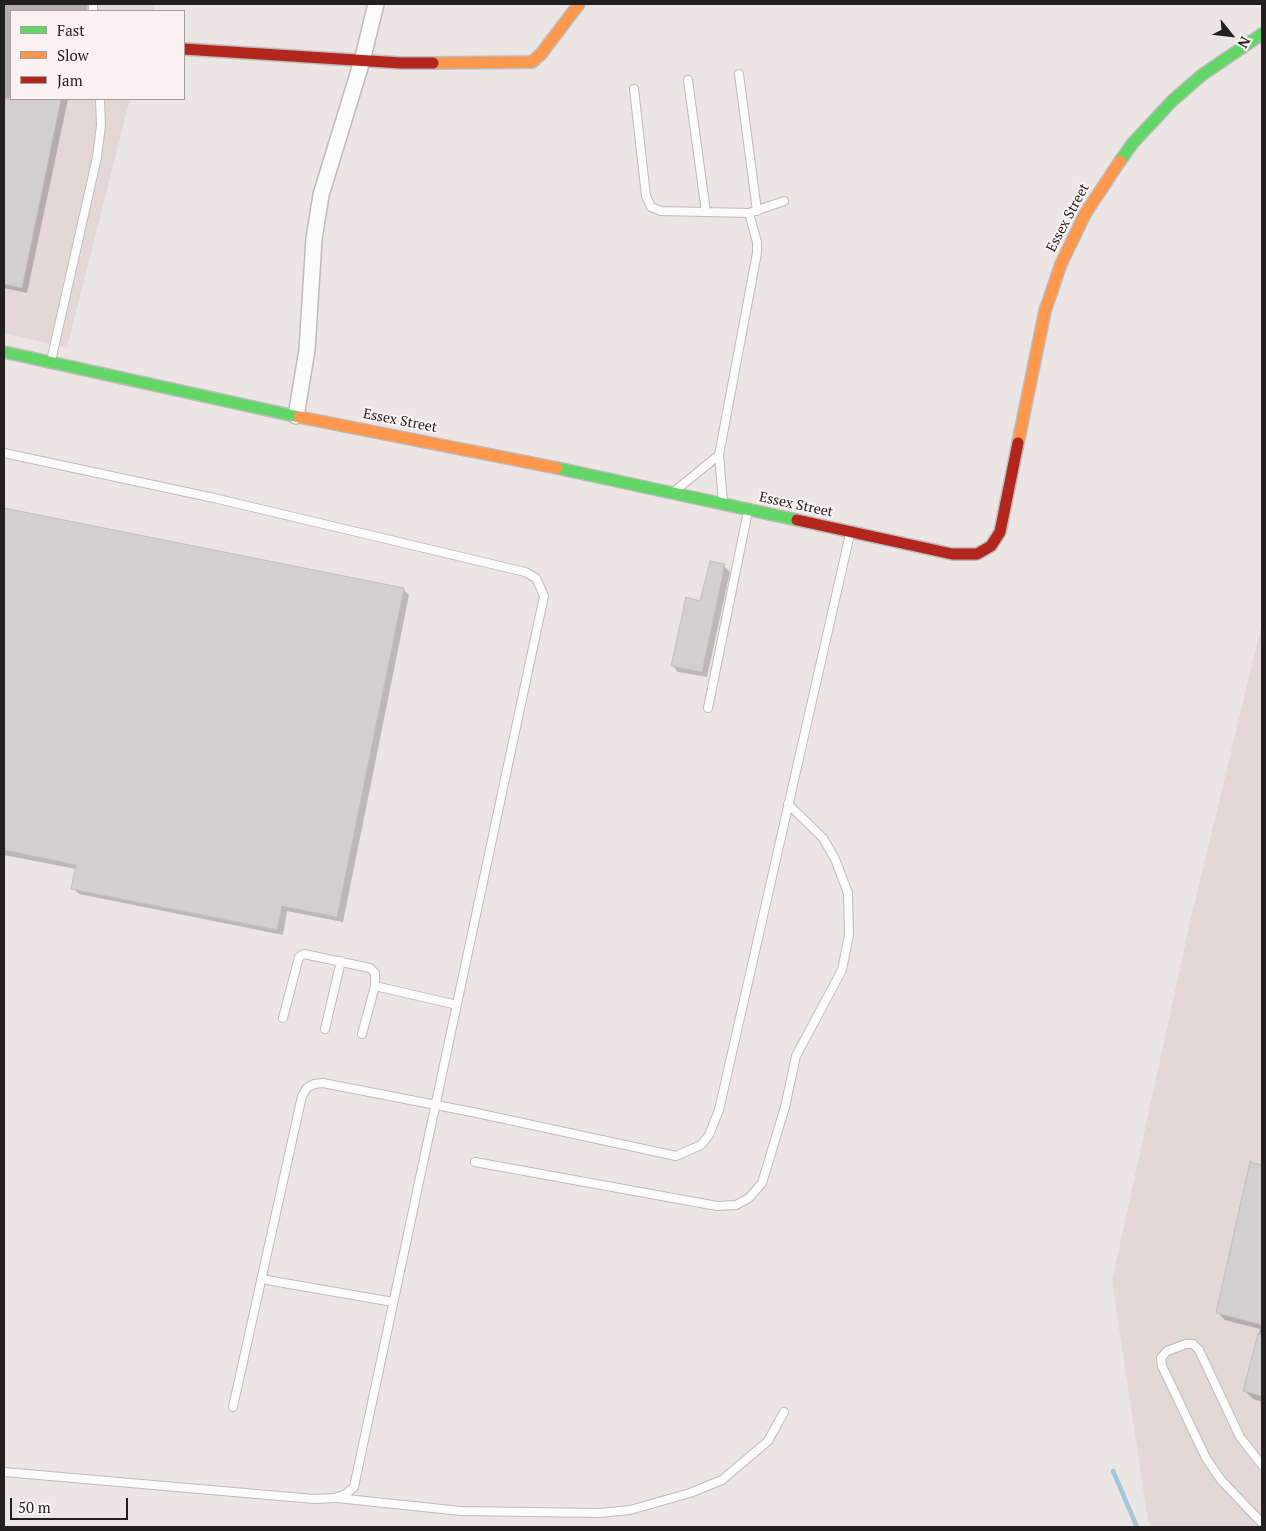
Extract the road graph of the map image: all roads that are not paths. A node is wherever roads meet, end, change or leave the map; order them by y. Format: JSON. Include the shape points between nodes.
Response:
{"nodes":[{"id":1,"x":376,"y":4,"type":"edge"},
{"id":2,"x":579,"y":4,"type":"edge"},
{"id":3,"x":1262,"y":34,"type":"edge"},
{"id":4,"x":185,"y":49,"type":"edge"},
{"id":5,"x":362,"y":61,"type":"junction"},
{"id":6,"x":739,"y":74,"type":"dead end"},
{"id":7,"x":688,"y":80,"type":"dead end"},
{"id":8,"x":634,"y":89,"type":"dead end"},
{"id":9,"x":100,"y":100,"type":"edge"},
{"id":10,"x":784,"y":201,"type":"dead end"},
{"id":11,"x":706,"y":212,"type":"junction"},
{"id":12,"x":753,"y":212,"type":"junction"},
{"id":13,"x":4,"y":352,"type":"edge"},
{"id":14,"x":50,"y":362,"type":"junction"},
{"id":15,"x":296,"y":416,"type":"junction"},
{"id":16,"x":4,"y":453,"type":"edge"},
{"id":17,"x":719,"y":455,"type":"junction"},
{"id":18,"x":672,"y":493,"type":"junction"},
{"id":19,"x":723,"y":504,"type":"junction"},
{"id":20,"x":748,"y":510,"type":"junction"},
{"id":21,"x":851,"y":532,"type":"junction"},
{"id":22,"x":708,"y":708,"type":"dead end"},
{"id":23,"x":788,"y":804,"type":"junction"},
{"id":24,"x":341,"y":961,"type":"junction"},
{"id":25,"x":375,"y":986,"type":"junction"},
{"id":26,"x":458,"y":1005,"type":"junction"},
{"id":27,"x":283,"y":1018,"type":"dead end"},
{"id":28,"x":325,"y":1029,"type":"dead end"},
{"id":29,"x":362,"y":1034,"type":"dead end"},
{"id":30,"x":437,"y":1105,"type":"junction"},
{"id":31,"x":475,"y":1162,"type":"dead end"},
{"id":32,"x":261,"y":1279,"type":"junction"},
{"id":33,"x":393,"y":1302,"type":"junction"},
{"id":34,"x":233,"y":1407,"type":"dead end"},
{"id":35,"x":784,"y":1412,"type":"dead end"},
{"id":36,"x":1262,"y":1466,"type":"edge"},
{"id":37,"x":4,"y":1472,"type":"edge"},
{"id":38,"x":335,"y":1498,"type":"junction"},
{"id":39,"x":1262,"y":1523,"type":"edge"}],
"edges":[{"from":1,"to":5,"type":"street"},
{"from":2,"to":5,"type":"street","via":[[541,54],[527,64]]},
{"from":3,"to":21,"type":"street","name":"Essex Street","via":[[1202,75],[1151,122],[1102,186],[1074,234],[1045,311],[1003,520],[991,546],[965,556]]},
{"from":4,"to":5,"type":"street"},
{"from":5,"to":15,"type":"street","via":[[319,208],[314,240],[308,350]]},
{"from":6,"to":12,"type":"lane"},
{"from":7,"to":11,"type":"lane"},
{"from":8,"to":11,"type":"lane","via":[[646,196],[651,207],[661,211]]},
{"from":9,"to":14,"type":"lane","via":[[102,125],[97,157]]},
{"from":10,"to":12,"type":"lane"},
{"from":11,"to":12,"type":"lane"},
{"from":12,"to":17,"type":"lane","via":[[757,253]]},
{"from":13,"to":14,"type":"street","name":"Essex Street"},
{"from":14,"to":15,"type":"street","name":"Essex Street"},
{"from":15,"to":18,"type":"street","name":"Essex Street"},
{"from":16,"to":26,"type":"lane","via":[[214,498],[525,572],[536,578],[544,596],[544,605]]},
{"from":17,"to":18,"type":"lane"},
{"from":17,"to":19,"type":"lane"},
{"from":18,"to":19,"type":"street","name":"Essex Street"},
{"from":19,"to":20,"type":"street","name":"Essex Street"},
{"from":20,"to":21,"type":"street","name":"Essex Street"},
{"from":20,"to":22,"type":"lane"},
{"from":21,"to":23,"type":"lane"},
{"from":23,"to":30,"type":"lane","via":[[719,1110],[715,1124],[701,1145],[676,1156]]},
{"from":23,"to":31,"type":"lane","via":[[823,838],[835,860],[848,893],[849,935],[842,970],[796,1056],[786,1107],[762,1183],[749,1198],[736,1205],[717,1206]]},
{"from":24,"to":25,"type":"lane","via":[[374,970]]},
{"from":24,"to":27,"type":"lane","via":[[304,954],[298,957]]},
{"from":24,"to":28,"type":"lane"},
{"from":25,"to":26,"type":"lane"},
{"from":25,"to":29,"type":"lane"},
{"from":26,"to":30,"type":"lane"},
{"from":30,"to":32,"type":"lane","via":[[323,1083],[307,1088],[302,1096]]},
{"from":30,"to":33,"type":"lane"},
{"from":32,"to":33,"type":"lane"},
{"from":32,"to":34,"type":"lane"},
{"from":33,"to":38,"type":"lane","via":[[354,1487]]},
{"from":35,"to":38,"type":"lane","via":[[768,1441],[722,1480],[630,1510],[599,1514],[461,1511]]},
{"from":36,"to":39,"type":"lane","via":[[1240,1437],[1199,1350],[1193,1344],[1186,1344],[1167,1351],[1161,1358],[1162,1366],[1206,1458],[1221,1480]]},
{"from":37,"to":38,"type":"lane","via":[[314,1499]]}]}
